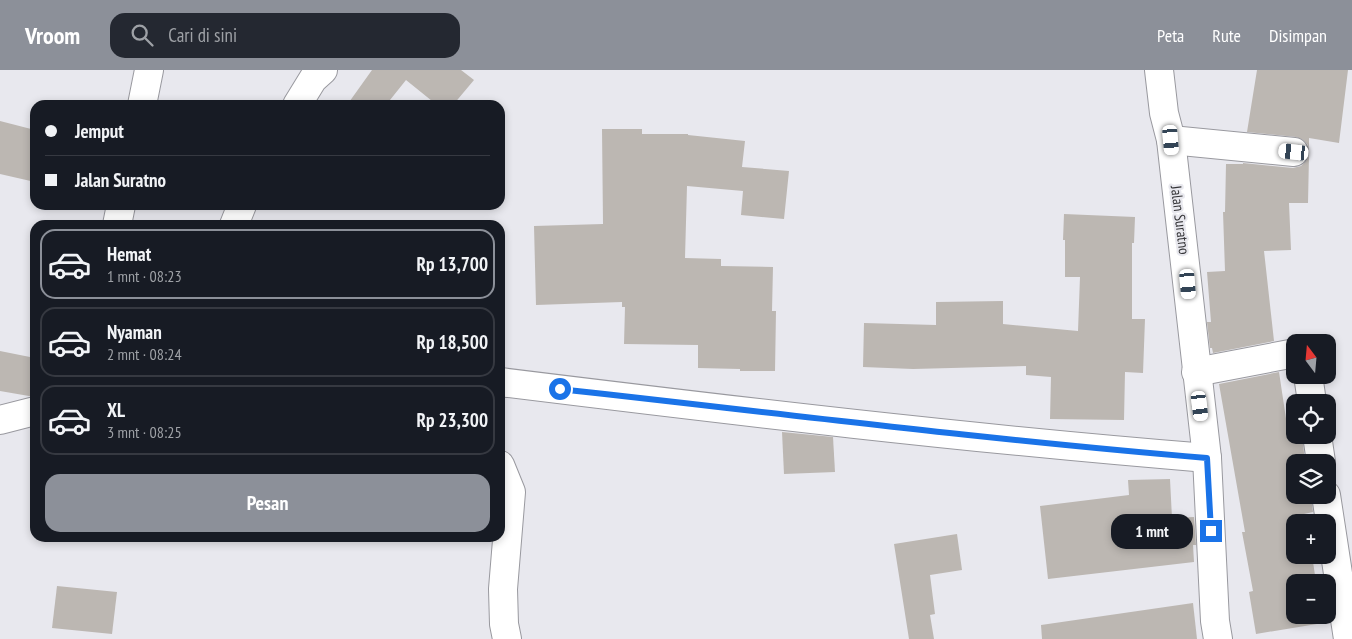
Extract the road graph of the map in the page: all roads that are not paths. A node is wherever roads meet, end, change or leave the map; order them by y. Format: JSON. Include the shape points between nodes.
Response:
{"nodes":[{"id":1,"x":149,"y":70,"type":"edge"},
{"id":2,"x":324,"y":70,"type":"edge"},
{"id":3,"x":1159,"y":70,"type":"edge"},
{"id":4,"x":143,"y":100,"type":"edge"},
{"id":5,"x":300,"y":100,"type":"edge"},
{"id":6,"x":1171,"y":140,"type":"junction"},
{"id":7,"x":1294,"y":152,"type":"dead end"},
{"id":8,"x":1286,"y":355,"type":"edge"},
{"id":9,"x":1196,"y":372,"type":"junction"},
{"id":10,"x":505,"y":383,"type":"edge"},
{"id":11,"x":30,"y":412,"type":"edge"},
{"id":12,"x":0,"y":420,"type":"edge"},
{"id":13,"x":1207,"y":458,"type":"junction"},
{"id":14,"x":505,"y":477,"type":"edge"},
{"id":15,"x":1327,"y":504,"type":"edge"},
{"id":16,"x":507,"y":639,"type":"edge"},
{"id":17,"x":1218,"y":639,"type":"edge"},
{"id":18,"x":1348,"y":639,"type":"edge"}],
"edges":[{"from":1,"to":4,"type":"street"},
{"from":2,"to":5,"type":"street","via":[[313,79]]},
{"from":3,"to":6,"type":"street","name":"Jalan Suratno"},
{"from":6,"to":7,"type":"street"},
{"from":6,"to":9,"type":"street","name":"Jalan Suratno"},
{"from":8,"to":9,"type":"street"},
{"from":9,"to":13,"type":"street","name":"Jalan Suratno"},
{"from":10,"to":13,"type":"street","via":[[771,414]]},
{"from":11,"to":12,"type":"street"},
{"from":13,"to":17,"type":"street","name":"Jalan Suratno"},
{"from":14,"to":16,"type":"street","via":[[511,492],[503,588]]},
{"from":15,"to":18,"type":"street"}]}
